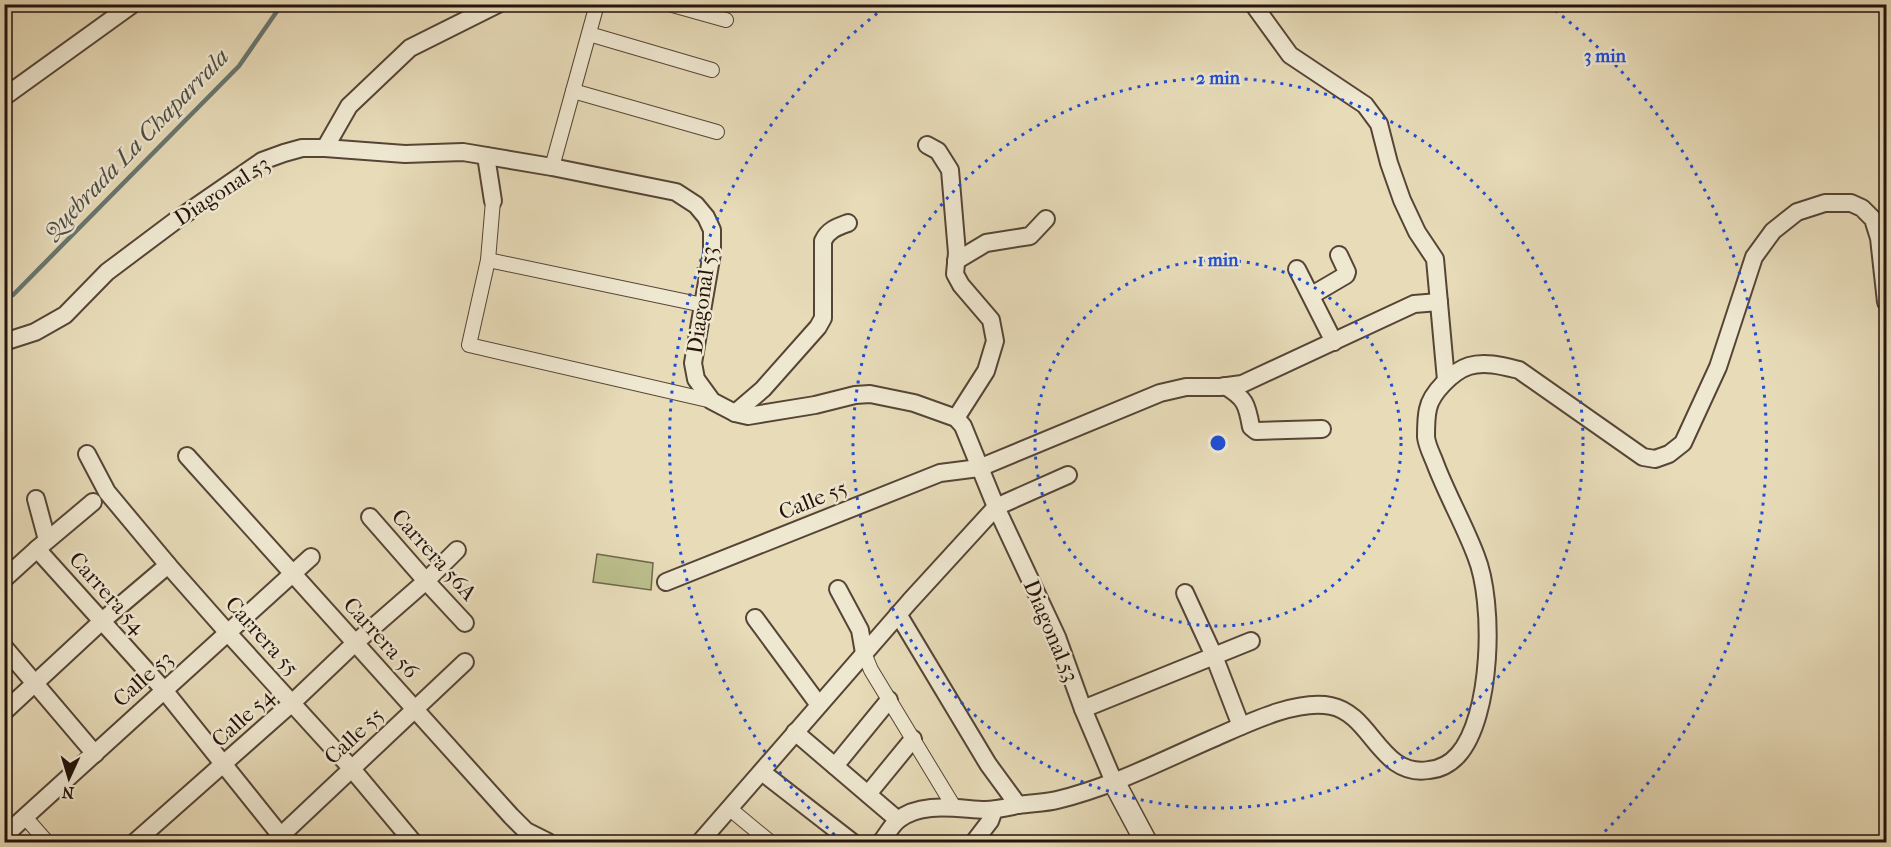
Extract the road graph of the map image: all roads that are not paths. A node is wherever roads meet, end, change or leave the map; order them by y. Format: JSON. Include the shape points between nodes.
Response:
{"nodes":[{"id":1,"x":133,"y":4,"type":"edge"},
{"id":2,"x":498,"y":4,"type":"edge"},
{"id":3,"x":597,"y":4,"type":"edge"},
{"id":4,"x":669,"y":4,"type":"edge"},
{"id":5,"x":1253,"y":4,"type":"edge"},
{"id":6,"x":726,"y":20,"type":"dead end"},
{"id":7,"x":589,"y":34,"type":"junction"},
{"id":8,"x":712,"y":70,"type":"dead end"},
{"id":9,"x":573,"y":91,"type":"junction"},
{"id":10,"x":4,"y":97,"type":"edge"},
{"id":11,"x":717,"y":132,"type":"dead end"},
{"id":12,"x":927,"y":145,"type":"dead end"},
{"id":13,"x":325,"y":148,"type":"junction"},
{"id":14,"x":486,"y":156,"type":"junction"},
{"id":15,"x":552,"y":166,"type":"junction"},
{"id":16,"x":493,"y":201,"type":"joint"},
{"id":17,"x":1046,"y":219,"type":"dead end"},
{"id":18,"x":848,"y":223,"type":"dead end"},
{"id":19,"x":1339,"y":255,"type":"dead end"},
{"id":20,"x":488,"y":260,"type":"junction"},
{"id":21,"x":956,"y":261,"type":"junction"},
{"id":22,"x":1297,"y":269,"type":"dead end"},
{"id":23,"x":1312,"y":295,"type":"junction"},
{"id":24,"x":1439,"y":302,"type":"junction"},
{"id":25,"x":1887,"y":302,"type":"edge"},
{"id":26,"x":703,"y":305,"type":"junction"},
{"id":27,"x":4,"y":342,"type":"edge"},
{"id":28,"x":1334,"y":342,"type":"junction"},
{"id":29,"x":1446,"y":380,"type":"junction"},
{"id":30,"x":1225,"y":386,"type":"junction"},
{"id":31,"x":712,"y":401,"type":"junction"},
{"id":32,"x":735,"y":412,"type":"junction"},
{"id":33,"x":956,"y":418,"type":"junction"},
{"id":34,"x":1322,"y":429,"type":"dead end"},
{"id":35,"x":87,"y":454,"type":"dead end"},
{"id":36,"x":187,"y":456,"type":"dead end"},
{"id":37,"x":979,"y":468,"type":"junction"},
{"id":38,"x":1068,"y":475,"type":"dead end"},
{"id":39,"x":36,"y":499,"type":"dead end"},
{"id":40,"x":93,"y":502,"type":"dead end"},
{"id":41,"x":996,"y":507,"type":"junction"},
{"id":42,"x":370,"y":517,"type":"dead end"},
{"id":43,"x":42,"y":545,"type":"junction"},
{"id":44,"x":457,"y":550,"type":"dead end"},
{"id":45,"x":311,"y":557,"type":"dead end"},
{"id":46,"x":168,"y":565,"type":"junction"},
{"id":47,"x":293,"y":574,"type":"junction"},
{"id":48,"x":4,"y":579,"type":"edge"},
{"id":49,"x":426,"y":581,"type":"junction"},
{"id":50,"x":666,"y":582,"type":"dead end"},
{"id":51,"x":838,"y":590,"type":"dead end"},
{"id":52,"x":1185,"y":593,"type":"dead end"},
{"id":53,"x":898,"y":614,"type":"junction"},
{"id":54,"x":754,"y":618,"type":"dead end"},
{"id":55,"x":102,"y":621,"type":"junction"},
{"id":56,"x":465,"y":623,"type":"dead end"},
{"id":57,"x":228,"y":633,"type":"junction"},
{"id":58,"x":1251,"y":641,"type":"dead end"},
{"id":59,"x":355,"y":643,"type":"junction"},
{"id":60,"x":4,"y":647,"type":"edge"},
{"id":61,"x":864,"y":653,"type":"junction"},
{"id":62,"x":1214,"y":656,"type":"junction"},
{"id":63,"x":465,"y":662,"type":"dead end"},
{"id":64,"x":36,"y":684,"type":"junction"},
{"id":65,"x":164,"y":690,"type":"junction"},
{"id":66,"x":889,"y":699,"type":"junction"},
{"id":67,"x":292,"y":703,"type":"junction"},
{"id":68,"x":819,"y":705,"type":"junction"},
{"id":69,"x":415,"y":709,"type":"junction"},
{"id":70,"x":1083,"y":709,"type":"junction"},
{"id":71,"x":4,"y":712,"type":"edge"},
{"id":72,"x":1241,"y":726,"type":"junction"},
{"id":73,"x":795,"y":732,"type":"junction"},
{"id":74,"x":913,"y":739,"type":"junction"},
{"id":75,"x":95,"y":754,"type":"junction"},
{"id":76,"x":225,"y":764,"type":"junction"},
{"id":77,"x":835,"y":766,"type":"junction"},
{"id":78,"x":352,"y":769,"type":"junction"},
{"id":79,"x":762,"y":772,"type":"junction"},
{"id":80,"x":1114,"y":782,"type":"junction"},
{"id":81,"x":868,"y":794,"type":"junction"},
{"id":82,"x":1018,"y":805,"type":"junction"},
{"id":83,"x":954,"y":807,"type":"junction"},
{"id":84,"x":730,"y":809,"type":"junction"},
{"id":85,"x":993,"y":810,"type":"junction"},
{"id":86,"x":25,"y":817,"type":"junction"},
{"id":87,"x":898,"y":820,"type":"junction"},
{"id":88,"x":4,"y":836,"type":"edge"},
{"id":89,"x":282,"y":840,"type":"edge"},
{"id":90,"x":543,"y":842,"type":"edge"},
{"id":91,"x":47,"y":843,"type":"edge"},
{"id":92,"x":135,"y":843,"type":"edge"},
{"id":93,"x":412,"y":843,"type":"edge"},
{"id":94,"x":700,"y":843,"type":"edge"},
{"id":95,"x":770,"y":843,"type":"edge"},
{"id":96,"x":852,"y":843,"type":"edge"},
{"id":97,"x":881,"y":843,"type":"edge"},
{"id":98,"x":974,"y":843,"type":"edge"},
{"id":99,"x":1146,"y":843,"type":"edge"}],
"edges":[{"from":1,"to":10,"type":"street"},
{"from":2,"to":13,"type":"street","via":[[410,48],[349,106]]},
{"from":3,"to":7,"type":"street"},
{"from":4,"to":6,"type":"street"},
{"from":5,"to":24,"type":"street","via":[[1290,55],[1365,105],[1379,124],[1402,200],[1435,259]]},
{"from":7,"to":8,"type":"street"},
{"from":7,"to":9,"type":"street"},
{"from":9,"to":11,"type":"street"},
{"from":9,"to":15,"type":"street"},
{"from":12,"to":21,"type":"street","via":[[938,151],[950,170]]},
{"from":13,"to":14,"type":"street","name":"Diagonal 53"},
{"from":13,"to":27,"type":"street","name":"Diagonal 53","via":[[302,148],[262,161],[107,272],[65,315],[35,332]]},
{"from":14,"to":15,"type":"street","name":"Diagonal 53"},
{"from":14,"to":16,"type":"street"},
{"from":15,"to":26,"type":"street","name":"Diagonal 53","via":[[676,192],[696,205],[712,230]]},
{"from":16,"to":20,"type":"street"},
{"from":17,"to":21,"type":"street","via":[[1030,236],[986,243]]},
{"from":18,"to":32,"type":"street","via":[[836,227],[823,241],[823,318],[818,327],[763,389]]},
{"from":19,"to":23,"type":"street","via":[[1346,275]]},
{"from":20,"to":26,"type":"street"},
{"from":20,"to":31,"type":"street","via":[[469,345]]},
{"from":21,"to":33,"type":"street","via":[[961,285],[991,320],[995,341],[986,371]]},
{"from":22,"to":23,"type":"street"},
{"from":23,"to":28,"type":"street"},
{"from":24,"to":28,"type":"street","name":"Calle 55","via":[[1414,304]]},
{"from":24,"to":29,"type":"street"},
{"from":25,"to":29,"type":"street","via":[[1873,219],[1851,203],[1825,203],[1797,212],[1773,231],[1754,257],[1718,368],[1683,443],[1655,459],[1643,457],[1519,370],[1497,364],[1469,366]]},
{"from":26,"to":31,"type":"street","name":"Diagonal 53","via":[[693,363],[696,379]]},
{"from":28,"to":30,"type":"street","name":"Calle 55","via":[[1242,384]]},
{"from":29,"to":72,"type":"street","via":[[1428,407],[1426,439],[1476,555],[1484,580],[1487,618],[1483,699],[1466,746],[1452,762],[1421,772],[1402,768],[1387,756],[1345,709],[1299,706]]},
{"from":30,"to":34,"type":"street","via":[[1246,403],[1251,427],[1256,431]]},
{"from":30,"to":37,"type":"street","name":"Calle 55","via":[[1186,387],[1160,393]]},
{"from":31,"to":32,"type":"street"},
{"from":32,"to":33,"type":"street","via":[[748,416],[870,394],[914,403]]},
{"from":33,"to":37,"type":"street","name":"Diagonal 53","via":[[963,426]]},
{"from":35,"to":46,"type":"street","name":"Carrera 55","via":[[107,492]]},
{"from":36,"to":47,"type":"street","name":"Carrera 56"},
{"from":37,"to":41,"type":"street","name":"Diagonal 53"},
{"from":37,"to":50,"type":"street","name":"Calle 55","via":[[940,473]]},
{"from":38,"to":41,"type":"street"},
{"from":39,"to":43,"type":"street"},
{"from":40,"to":43,"type":"street"},
{"from":41,"to":53,"type":"street"},
{"from":41,"to":70,"type":"street","name":"Diagonal 53","via":[[1056,637]]},
{"from":42,"to":49,"type":"street","name":"Carrera 56A"},
{"from":43,"to":48,"type":"street"},
{"from":43,"to":55,"type":"street","name":"Carrera 54"},
{"from":44,"to":49,"type":"street","name":"Calle 54"},
{"from":45,"to":47,"type":"street","name":"Calle 53"},
{"from":46,"to":55,"type":"street"},
{"from":46,"to":57,"type":"street","name":"Carrera 55"},
{"from":47,"to":57,"type":"street","name":"Calle 53"},
{"from":47,"to":59,"type":"street","name":"Carrera 56"},
{"from":49,"to":56,"type":"street","name":"Carrera 56A"},
{"from":49,"to":59,"type":"street","name":"Calle 54"},
{"from":51,"to":61,"type":"street","via":[[860,630]]},
{"from":52,"to":62,"type":"street"},
{"from":53,"to":61,"type":"street"},
{"from":53,"to":82,"type":"street","via":[[988,764]]},
{"from":54,"to":68,"type":"street"},
{"from":55,"to":64,"type":"street"},
{"from":55,"to":65,"type":"street","name":"Carrera 54"},
{"from":57,"to":65,"type":"street","name":"Calle 53"},
{"from":57,"to":67,"type":"street","name":"Carrera 55"},
{"from":58,"to":62,"type":"street"},
{"from":59,"to":67,"type":"street","name":"Calle 54"},
{"from":59,"to":69,"type":"street","name":"Carrera 56"},
{"from":60,"to":64,"type":"street"},
{"from":61,"to":66,"type":"street"},
{"from":61,"to":68,"type":"street"},
{"from":62,"to":70,"type":"street"},
{"from":62,"to":72,"type":"street"},
{"from":63,"to":69,"type":"street","name":"Calle 55"},
{"from":64,"to":71,"type":"street"},
{"from":64,"to":75,"type":"street"},
{"from":65,"to":75,"type":"street","name":"Calle 53"},
{"from":65,"to":76,"type":"street","name":"Carrera 54"},
{"from":66,"to":74,"type":"street"},
{"from":66,"to":77,"type":"street"},
{"from":67,"to":76,"type":"street","name":"Calle 54"},
{"from":67,"to":78,"type":"street","name":"Carrera 55"},
{"from":68,"to":73,"type":"street"},
{"from":69,"to":78,"type":"street","name":"Calle 55"},
{"from":69,"to":90,"type":"street","name":"Carrera 56","via":[[511,816]]},
{"from":70,"to":80,"type":"street","name":"Diagonal 53"},
{"from":72,"to":80,"type":"street"},
{"from":73,"to":77,"type":"street"},
{"from":73,"to":79,"type":"street"},
{"from":74,"to":81,"type":"street"},
{"from":74,"to":83,"type":"street"},
{"from":75,"to":86,"type":"street","name":"Calle 53"},
{"from":76,"to":89,"type":"street","name":"Carrera 54"},
{"from":76,"to":92,"type":"street","name":"Calle 54"},
{"from":77,"to":81,"type":"street"},
{"from":78,"to":89,"type":"street","name":"Calle 55"},
{"from":78,"to":93,"type":"street","name":"Carrera 55"},
{"from":79,"to":84,"type":"street"},
{"from":79,"to":96,"type":"street"},
{"from":80,"to":82,"type":"street","via":[[1057,800]]},
{"from":80,"to":99,"type":"street","name":"Diagonal 53"},
{"from":81,"to":87,"type":"street"},
{"from":82,"to":85,"type":"street"},
{"from":83,"to":85,"type":"street"},
{"from":83,"to":87,"type":"street","via":[[922,810]]},
{"from":84,"to":94,"type":"street"},
{"from":84,"to":95,"type":"street"},
{"from":85,"to":98,"type":"street"},
{"from":86,"to":88,"type":"street","name":"Calle 53"},
{"from":86,"to":91,"type":"street"},
{"from":87,"to":97,"type":"street"}]}
